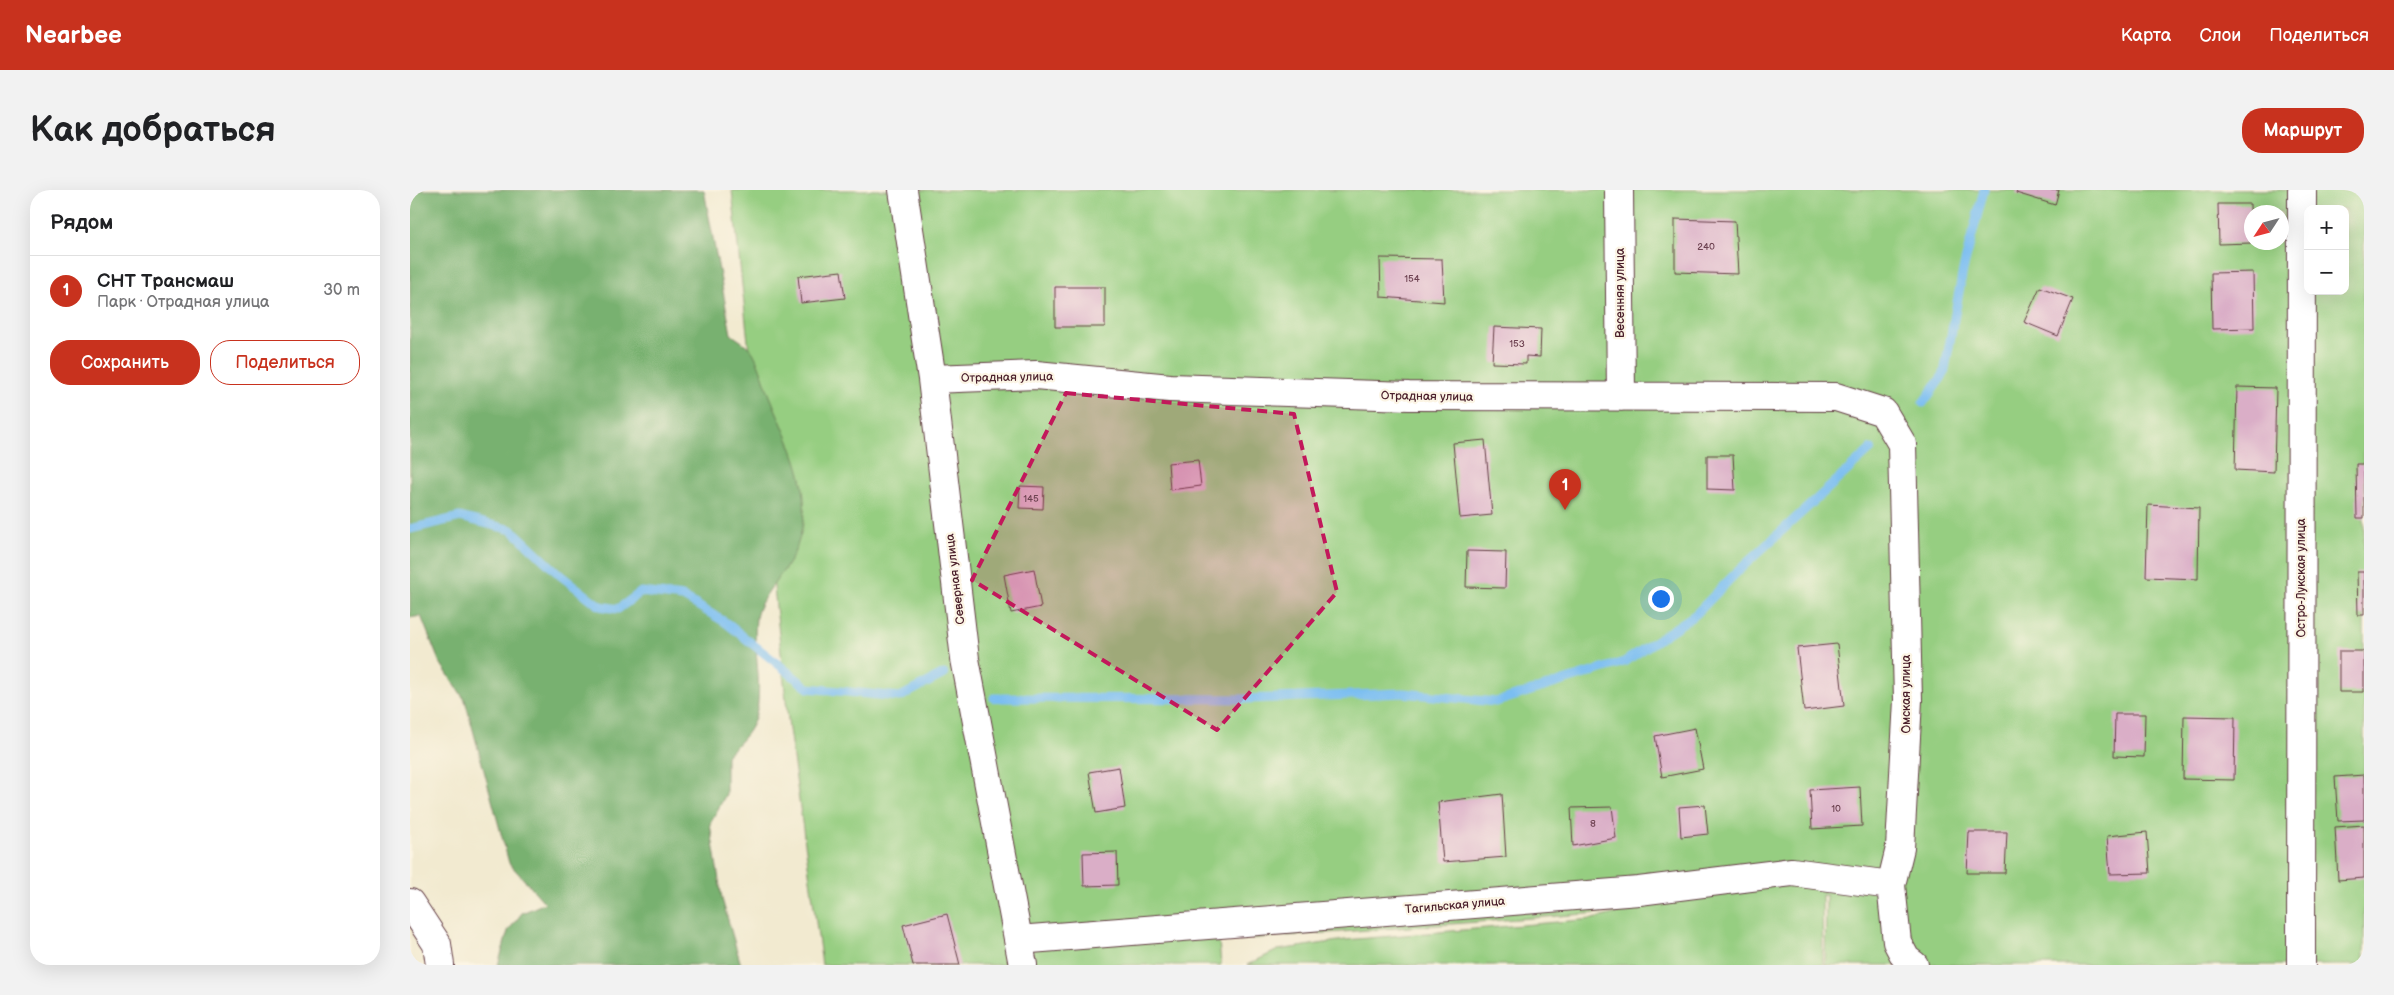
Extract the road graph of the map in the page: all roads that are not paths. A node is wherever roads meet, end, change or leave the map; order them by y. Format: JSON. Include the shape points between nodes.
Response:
{"nodes":[{"id":1,"x":903,"y":190,"type":"edge"},
{"id":2,"x":1620,"y":190,"type":"edge"},
{"id":3,"x":2302,"y":190,"type":"edge"},
{"id":4,"x":932,"y":379,"type":"junction"},
{"id":5,"x":1621,"y":397,"type":"junction"},
{"id":6,"x":1902,"y":444,"type":"joint"},
{"id":7,"x":1891,"y":885,"type":"junction"},
{"id":8,"x":410,"y":903,"type":"edge"},
{"id":9,"x":1020,"y":953,"type":"edge"},
{"id":10,"x":1903,"y":958,"type":"edge"},
{"id":11,"x":440,"y":965,"type":"edge"},
{"id":12,"x":2301,"y":965,"type":"edge"}],
"edges":[{"from":1,"to":4,"type":"street","name":"Северная улица"},
{"from":2,"to":5,"type":"street","name":"Весенняя улица"},
{"from":3,"to":12,"type":"street","name":"Остро-Лукская улица"},
{"from":4,"to":5,"type":"street","name":"Отрадная улица","via":[[1036,375],[1170,388],[1409,396]]},
{"from":4,"to":9,"type":"street","name":"Северная улица","via":[[965,659]]},
{"from":5,"to":6,"type":"street","name":"Отрадная улица","via":[[1836,397],[1883,412]]},
{"from":6,"to":7,"type":"street","name":"Омская улица","via":[[1908,700],[1900,848]]},
{"from":7,"to":9,"type":"street","name":"Тагильская улица","via":[[1792,872],[1639,891]]},
{"from":7,"to":10,"type":"street","name":"Омская улица"},
{"from":8,"to":11,"type":"street","via":[[437,944]]}]}
